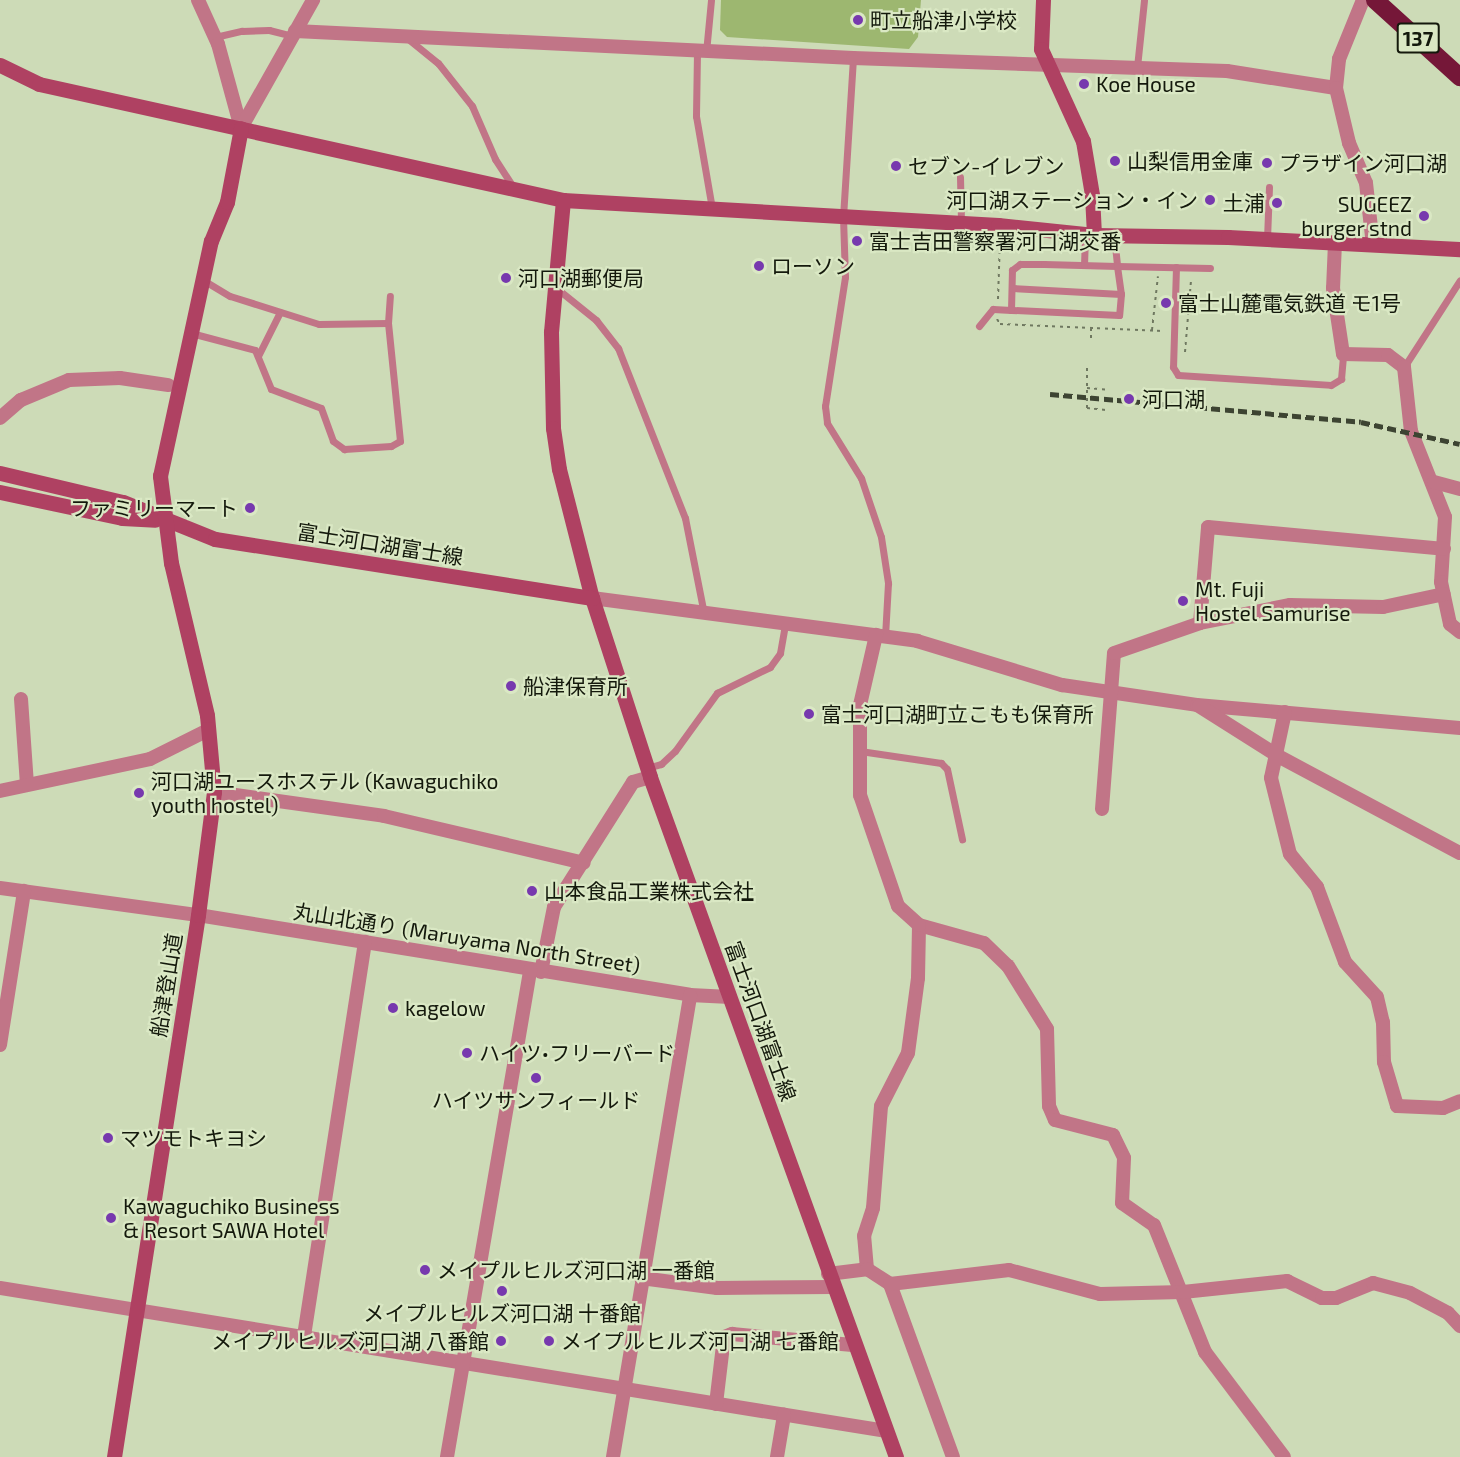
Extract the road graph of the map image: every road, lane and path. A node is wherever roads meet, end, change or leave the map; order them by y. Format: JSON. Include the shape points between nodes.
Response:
{"nodes":[{"id":1,"x":198,"y":0,"type":"edge"},
{"id":2,"x":313,"y":0,"type":"edge"},
{"id":3,"x":711,"y":0,"type":"edge"},
{"id":4,"x":1043,"y":0,"type":"edge"},
{"id":5,"x":1144,"y":0,"type":"edge"},
{"id":6,"x":1363,"y":0,"type":"edge"},
{"id":7,"x":1375,"y":0,"type":"edge"},
{"id":8,"x":294,"y":33,"type":"junction"},
{"id":9,"x":405,"y":36,"type":"junction"},
{"id":10,"x":215,"y":37,"type":"junction"},
{"id":11,"x":701,"y":52,"type":"junction"},
{"id":12,"x":853,"y":58,"type":"junction"},
{"id":13,"x":1045,"y":62,"type":"junction"},
{"id":14,"x":0,"y":65,"type":"edge"},
{"id":15,"x":1137,"y":67,"type":"junction"},
{"id":16,"x":1460,"y":77,"type":"edge"},
{"id":17,"x":1336,"y":88,"type":"junction"},
{"id":18,"x":241,"y":128,"type":"junction"},
{"id":19,"x":960,"y":177,"type":"dead end"},
{"id":20,"x":1269,"y":187,"type":"dead end"},
{"id":21,"x":514,"y":190,"type":"junction"},
{"id":22,"x":563,"y":200,"type":"junction"},
{"id":23,"x":712,"y":209,"type":"junction"},
{"id":24,"x":843,"y":217,"type":"junction"},
{"id":25,"x":961,"y":223,"type":"junction"},
{"id":26,"x":1090,"y":235,"type":"junction"},
{"id":27,"x":1114,"y":236,"type":"junction"},
{"id":28,"x":1267,"y":239,"type":"junction"},
{"id":29,"x":1335,"y":243,"type":"junction"},
{"id":30,"x":1373,"y":245,"type":"junction"},
{"id":31,"x":1460,"y":249,"type":"edge"},
{"id":32,"x":1084,"y":265,"type":"junction"},
{"id":33,"x":1117,"y":266,"type":"junction"},
{"id":34,"x":1158,"y":267,"type":"junction"},
{"id":35,"x":1176,"y":267,"type":"junction"},
{"id":36,"x":1192,"y":267,"type":"junction"},
{"id":37,"x":1210,"y":268,"type":"dead end"},
{"id":38,"x":1460,"y":279,"type":"edge"},
{"id":39,"x":203,"y":280,"type":"junction"},
{"id":40,"x":555,"y":287,"type":"junction"},
{"id":41,"x":1012,"y":288,"type":"junction"},
{"id":42,"x":1121,"y":294,"type":"junction"},
{"id":43,"x":390,"y":296,"type":"dead end"},
{"id":44,"x":1011,"y":310,"type":"junction"},
{"id":45,"x":280,"y":312,"type":"junction"},
{"id":46,"x":388,"y":323,"type":"junction"},
{"id":47,"x":979,"y":326,"type":"dead end"},
{"id":48,"x":1091,"y":329,"type":"dead end"},
{"id":49,"x":1152,"y":331,"type":"dead end"},
{"id":50,"x":191,"y":333,"type":"junction"},
{"id":51,"x":1090,"y":338,"type":"dead end"},
{"id":52,"x":1343,"y":354,"type":"junction"},
{"id":53,"x":258,"y":356,"type":"junction"},
{"id":54,"x":1404,"y":367,"type":"junction"},
{"id":55,"x":1087,"y":368,"type":"dead end"},
{"id":56,"x":1186,"y":375,"type":"junction"},
{"id":57,"x":168,"y":385,"type":"dead end"},
{"id":58,"x":1087,"y":388,"type":"junction"},
{"id":59,"x":1108,"y":390,"type":"dead end"},
{"id":60,"x":1106,"y":410,"type":"dead end"},
{"id":61,"x":0,"y":418,"type":"edge"},
{"id":62,"x":0,"y":472,"type":"edge"},
{"id":63,"x":1434,"y":482,"type":"junction"},
{"id":64,"x":1460,"y":489,"type":"edge"},
{"id":65,"x":0,"y":492,"type":"edge"},
{"id":66,"x":164,"y":520,"type":"junction"},
{"id":67,"x":1444,"y":549,"type":"junction"},
{"id":68,"x":1444,"y":594,"type":"junction"},
{"id":69,"x":592,"y":598,"type":"junction"},
{"id":70,"x":704,"y":614,"type":"junction"},
{"id":71,"x":1200,"y":623,"type":"junction"},
{"id":72,"x":785,"y":626,"type":"junction"},
{"id":73,"x":1460,"y":632,"type":"edge"},
{"id":74,"x":881,"y":636,"type":"junction"},
{"id":75,"x":1111,"y":692,"type":"junction"},
{"id":76,"x":21,"y":699,"type":"dead end"},
{"id":77,"x":1197,"y":705,"type":"junction"},
{"id":78,"x":1285,"y":712,"type":"junction"},
{"id":79,"x":1460,"y":728,"type":"edge"},
{"id":80,"x":208,"y":730,"type":"junction"},
{"id":81,"x":860,"y":751,"type":"junction"},
{"id":82,"x":1278,"y":756,"type":"junction"},
{"id":83,"x":648,"y":772,"type":"junction"},
{"id":84,"x":27,"y":784,"type":"junction"},
{"id":85,"x":0,"y":791,"type":"edge"},
{"id":86,"x":214,"y":792,"type":"junction"},
{"id":87,"x":1102,"y":809,"type":"dead end"},
{"id":88,"x":962,"y":839,"type":"dead end"},
{"id":89,"x":1460,"y":853,"type":"edge"},
{"id":90,"x":584,"y":863,"type":"junction"},
{"id":91,"x":0,"y":888,"type":"edge"},
{"id":92,"x":24,"y":891,"type":"junction"},
{"id":93,"x":198,"y":915,"type":"junction"},
{"id":94,"x":919,"y":925,"type":"junction"},
{"id":95,"x":365,"y":942,"type":"junction"},
{"id":96,"x":536,"y":971,"type":"junction"},
{"id":97,"x":690,"y":995,"type":"junction"},
{"id":98,"x":730,"y":997,"type":"junction"},
{"id":99,"x":0,"y":1044,"type":"edge"},
{"id":100,"x":1460,"y":1101,"type":"edge"},
{"id":101,"x":867,"y":1269,"type":"junction"},
{"id":102,"x":641,"y":1278,"type":"junction"},
{"id":103,"x":830,"y":1280,"type":"junction"},
{"id":104,"x":890,"y":1284,"type":"junction"},
{"id":105,"x":0,"y":1288,"type":"edge"},
{"id":106,"x":1183,"y":1292,"type":"junction"},
{"id":107,"x":136,"y":1309,"type":"junction"},
{"id":108,"x":1460,"y":1326,"type":"edge"},
{"id":109,"x":304,"y":1336,"type":"junction"},
{"id":110,"x":853,"y":1345,"type":"junction"},
{"id":111,"x":461,"y":1361,"type":"junction"},
{"id":112,"x":623,"y":1389,"type":"junction"},
{"id":113,"x":717,"y":1404,"type":"junction"},
{"id":114,"x":784,"y":1415,"type":"junction"},
{"id":115,"x":886,"y":1431,"type":"junction"},
{"id":116,"x":1281,"y":1456,"type":"edge"},
{"id":117,"x":114,"y":1457,"type":"edge"},
{"id":118,"x":447,"y":1457,"type":"edge"},
{"id":119,"x":613,"y":1457,"type":"edge"},
{"id":120,"x":777,"y":1457,"type":"edge"},
{"id":121,"x":896,"y":1457,"type":"edge"},
{"id":122,"x":953,"y":1457,"type":"edge"}],
"edges":[{"from":1,"to":10,"type":"street"},
{"from":2,"to":8,"type":"street"},
{"from":3,"to":11,"type":"lane"},
{"from":4,"to":13,"type":"street","via":[[1040,35]]},
{"from":5,"to":15,"type":"lane"},
{"from":6,"to":17,"type":"street","via":[[1339,59]]},
{"from":7,"to":16,"type":"highway","number":"137"},
{"from":8,"to":9,"type":"street"},
{"from":8,"to":10,"type":"lane","via":[[260,30]]},
{"from":8,"to":18,"type":"street"},
{"from":9,"to":11,"type":"street"},
{"from":9,"to":21,"type":"lane","via":[[456,83]]},
{"from":10,"to":18,"type":"street"},
{"from":11,"to":12,"type":"street"},
{"from":11,"to":23,"type":"lane","via":[[696,116]]},
{"from":12,"to":13,"type":"street"},
{"from":12,"to":24,"type":"lane"},
{"from":13,"to":15,"type":"street"},
{"from":13,"to":26,"type":"street","via":[[1083,141],[1092,195]]},
{"from":14,"to":18,"type":"street","via":[[39,84]]},
{"from":15,"to":17,"type":"street","via":[[1227,71]]},
{"from":17,"to":30,"type":"street","via":[[1349,143],[1366,183]]},
{"from":18,"to":21,"type":"street"},
{"from":18,"to":39,"type":"street","name":"船津登山道","via":[[227,202],[211,240]]},
{"from":19,"to":25,"type":"lane"},
{"from":20,"to":28,"type":"lane"},
{"from":21,"to":22,"type":"street"},
{"from":22,"to":23,"type":"street"},
{"from":22,"to":40,"type":"street","name":"富士河口湖富士線"},
{"from":23,"to":24,"type":"street"},
{"from":24,"to":25,"type":"street"},
{"from":24,"to":74,"type":"lane","via":[[845,277],[825,406],[827,423],[861,478],[881,537],[888,583]]},
{"from":25,"to":26,"type":"street"},
{"from":26,"to":27,"type":"street"},
{"from":26,"to":32,"type":"lane"},
{"from":27,"to":28,"type":"street"},
{"from":27,"to":33,"type":"lane"},
{"from":28,"to":29,"type":"street"},
{"from":29,"to":30,"type":"street"},
{"from":29,"to":52,"type":"street","via":[[1333,288]]},
{"from":30,"to":31,"type":"street"},
{"from":32,"to":33,"type":"lane"},
{"from":32,"to":41,"type":"lane","via":[[1016,265],[1012,270]]},
{"from":33,"to":34,"type":"lane"},
{"from":33,"to":42,"type":"lane"},
{"from":34,"to":35,"type":"lane"},
{"from":34,"to":49,"type":"path"},
{"from":35,"to":36,"type":"lane"},
{"from":35,"to":56,"type":"lane","via":[[1173,367],[1178,375]]},
{"from":36,"to":37,"type":"lane"},
{"from":36,"to":56,"type":"path"},
{"from":38,"to":54,"type":"lane"},
{"from":39,"to":45,"type":"lane","via":[[230,296]]},
{"from":39,"to":50,"type":"street","name":"船津登山道"},
{"from":40,"to":69,"type":"street","name":"富士河口湖富士線","via":[[550,384],[553,428],[559,470]]},
{"from":40,"to":70,"type":"lane","via":[[596,320],[618,348],[685,518]]},
{"from":41,"to":42,"type":"lane"},
{"from":41,"to":44,"type":"lane"},
{"from":42,"to":44,"type":"lane","via":[[1121,312],[1115,317]]},
{"from":43,"to":46,"type":"lane"},
{"from":44,"to":47,"type":"lane","via":[[993,309]]},
{"from":45,"to":46,"type":"lane","via":[[319,324]]},
{"from":45,"to":53,"type":"lane"},
{"from":46,"to":53,"type":"lane","via":[[400,441],[391,446],[344,449],[333,441],[321,408],[271,389]]},
{"from":48,"to":51,"type":"path"},
{"from":50,"to":53,"type":"lane","via":[[247,345]]},
{"from":50,"to":66,"type":"street","name":"船津登山道","via":[[160,476]]},
{"from":52,"to":54,"type":"street","via":[[1388,355]]},
{"from":52,"to":56,"type":"lane","via":[[1341,379],[1331,385]]},
{"from":54,"to":63,"type":"street","via":[[1411,431]]},
{"from":55,"to":58,"type":"path"},
{"from":57,"to":61,"type":"street","via":[[120,378],[69,380],[21,400]]},
{"from":58,"to":59,"type":"path"},
{"from":58,"to":60,"type":"path","via":[[1087,408]]},
{"from":62,"to":66,"type":"street","name":"富士河口湖富士線","via":[[113,499]]},
{"from":63,"to":64,"type":"street"},
{"from":63,"to":67,"type":"street","via":[[1445,517]]},
{"from":65,"to":66,"type":"street","name":"富士河口湖富士線","via":[[122,518]]},
{"from":66,"to":69,"type":"street","name":"富士河口湖富士線","via":[[215,539]]},
{"from":66,"to":80,"type":"street","name":"船津登山道"},
{"from":67,"to":68,"type":"street"},
{"from":67,"to":71,"type":"street","via":[[1208,527]]},
{"from":68,"to":71,"type":"street","via":[[1383,607],[1290,604]]},
{"from":68,"to":73,"type":"street","via":[[1450,624]]},
{"from":69,"to":70,"type":"street"},
{"from":69,"to":83,"type":"street","name":"富士河口湖富士線"},
{"from":70,"to":72,"type":"street"},
{"from":71,"to":75,"type":"street","via":[[1114,653]]},
{"from":72,"to":74,"type":"street"},
{"from":72,"to":83,"type":"lane","via":[[780,653],[770,667],[717,693],[675,752]]},
{"from":74,"to":75,"type":"street","via":[[938,647],[1018,675]]},
{"from":74,"to":81,"type":"street","via":[[860,705]]},
{"from":75,"to":77,"type":"street"},
{"from":75,"to":87,"type":"street"},
{"from":76,"to":84,"type":"street"},
{"from":77,"to":78,"type":"street"},
{"from":77,"to":82,"type":"street"},
{"from":78,"to":79,"type":"street"},
{"from":78,"to":82,"type":"street"},
{"from":80,"to":84,"type":"street","via":[[150,759],[82,776]]},
{"from":80,"to":86,"type":"street","name":"船津登山道"},
{"from":81,"to":88,"type":"lane","via":[[941,763],[947,769]]},
{"from":81,"to":94,"type":"street","via":[[860,795],[890,888],[898,906]]},
{"from":82,"to":89,"type":"street"},
{"from":82,"to":100,"type":"street","via":[[1271,778],[1290,854],[1317,888],[1345,962],[1377,997],[1383,1022],[1384,1062],[1398,1106],[1443,1108]]},
{"from":83,"to":90,"type":"street","via":[[633,782]]},
{"from":83,"to":98,"type":"street","name":"富士河口湖富士線"},
{"from":84,"to":85,"type":"street"},
{"from":86,"to":90,"type":"street","via":[[384,816]]},
{"from":86,"to":93,"type":"street","name":"船津登山道"},
{"from":90,"to":96,"type":"street","via":[[554,907]]},
{"from":91,"to":92,"type":"street","name":"丸山北通り (Maruyama North Street)"},
{"from":92,"to":93,"type":"street","name":"丸山北通り (Maruyama North Street)"},
{"from":92,"to":99,"type":"street"},
{"from":93,"to":95,"type":"street","name":"丸山北通り (Maruyama North Street)"},
{"from":93,"to":107,"type":"street","name":"船津登山道"},
{"from":94,"to":101,"type":"street","via":[[913,1037],[881,1106],[873,1208],[864,1236]]},
{"from":94,"to":106,"type":"street","via":[[984,943],[1008,966],[1047,1029],[1049,1106],[1055,1120],[1113,1135],[1124,1158],[1122,1203],[1154,1225]]},
{"from":95,"to":96,"type":"street","name":"丸山北通り (Maruyama North Street)"},
{"from":95,"to":109,"type":"street"},
{"from":96,"to":97,"type":"street","name":"丸山北通り (Maruyama North Street)"},
{"from":96,"to":111,"type":"street"},
{"from":97,"to":98,"type":"street","name":"丸山北通り (Maruyama North Street)"},
{"from":97,"to":102,"type":"street"},
{"from":98,"to":103,"type":"street","name":"富士河口湖富士線"},
{"from":101,"to":103,"type":"street"},
{"from":101,"to":104,"type":"street"},
{"from":102,"to":103,"type":"street","via":[[717,1288]]},
{"from":102,"to":112,"type":"street"},
{"from":103,"to":110,"type":"street","name":"富士河口湖富士線"},
{"from":104,"to":106,"type":"street","via":[[1009,1270],[1100,1294]]},
{"from":104,"to":122,"type":"street"},
{"from":105,"to":107,"type":"street"},
{"from":106,"to":108,"type":"street","via":[[1287,1281],[1322,1298],[1336,1298],[1373,1282],[1410,1293],[1448,1313]]},
{"from":106,"to":116,"type":"street","via":[[1205,1352]]},
{"from":107,"to":109,"type":"street"},
{"from":107,"to":117,"type":"street","name":"船津登山道"},
{"from":109,"to":111,"type":"street"},
{"from":110,"to":113,"type":"street","via":[[732,1334],[724,1337]]},
{"from":110,"to":115,"type":"street","name":"富士河口湖富士線"},
{"from":111,"to":112,"type":"street"},
{"from":111,"to":118,"type":"street"},
{"from":112,"to":113,"type":"street"},
{"from":112,"to":119,"type":"street"},
{"from":113,"to":114,"type":"street"},
{"from":114,"to":115,"type":"street"},
{"from":114,"to":120,"type":"street"},
{"from":115,"to":121,"type":"street","name":"富士河口湖富士線"}]}
